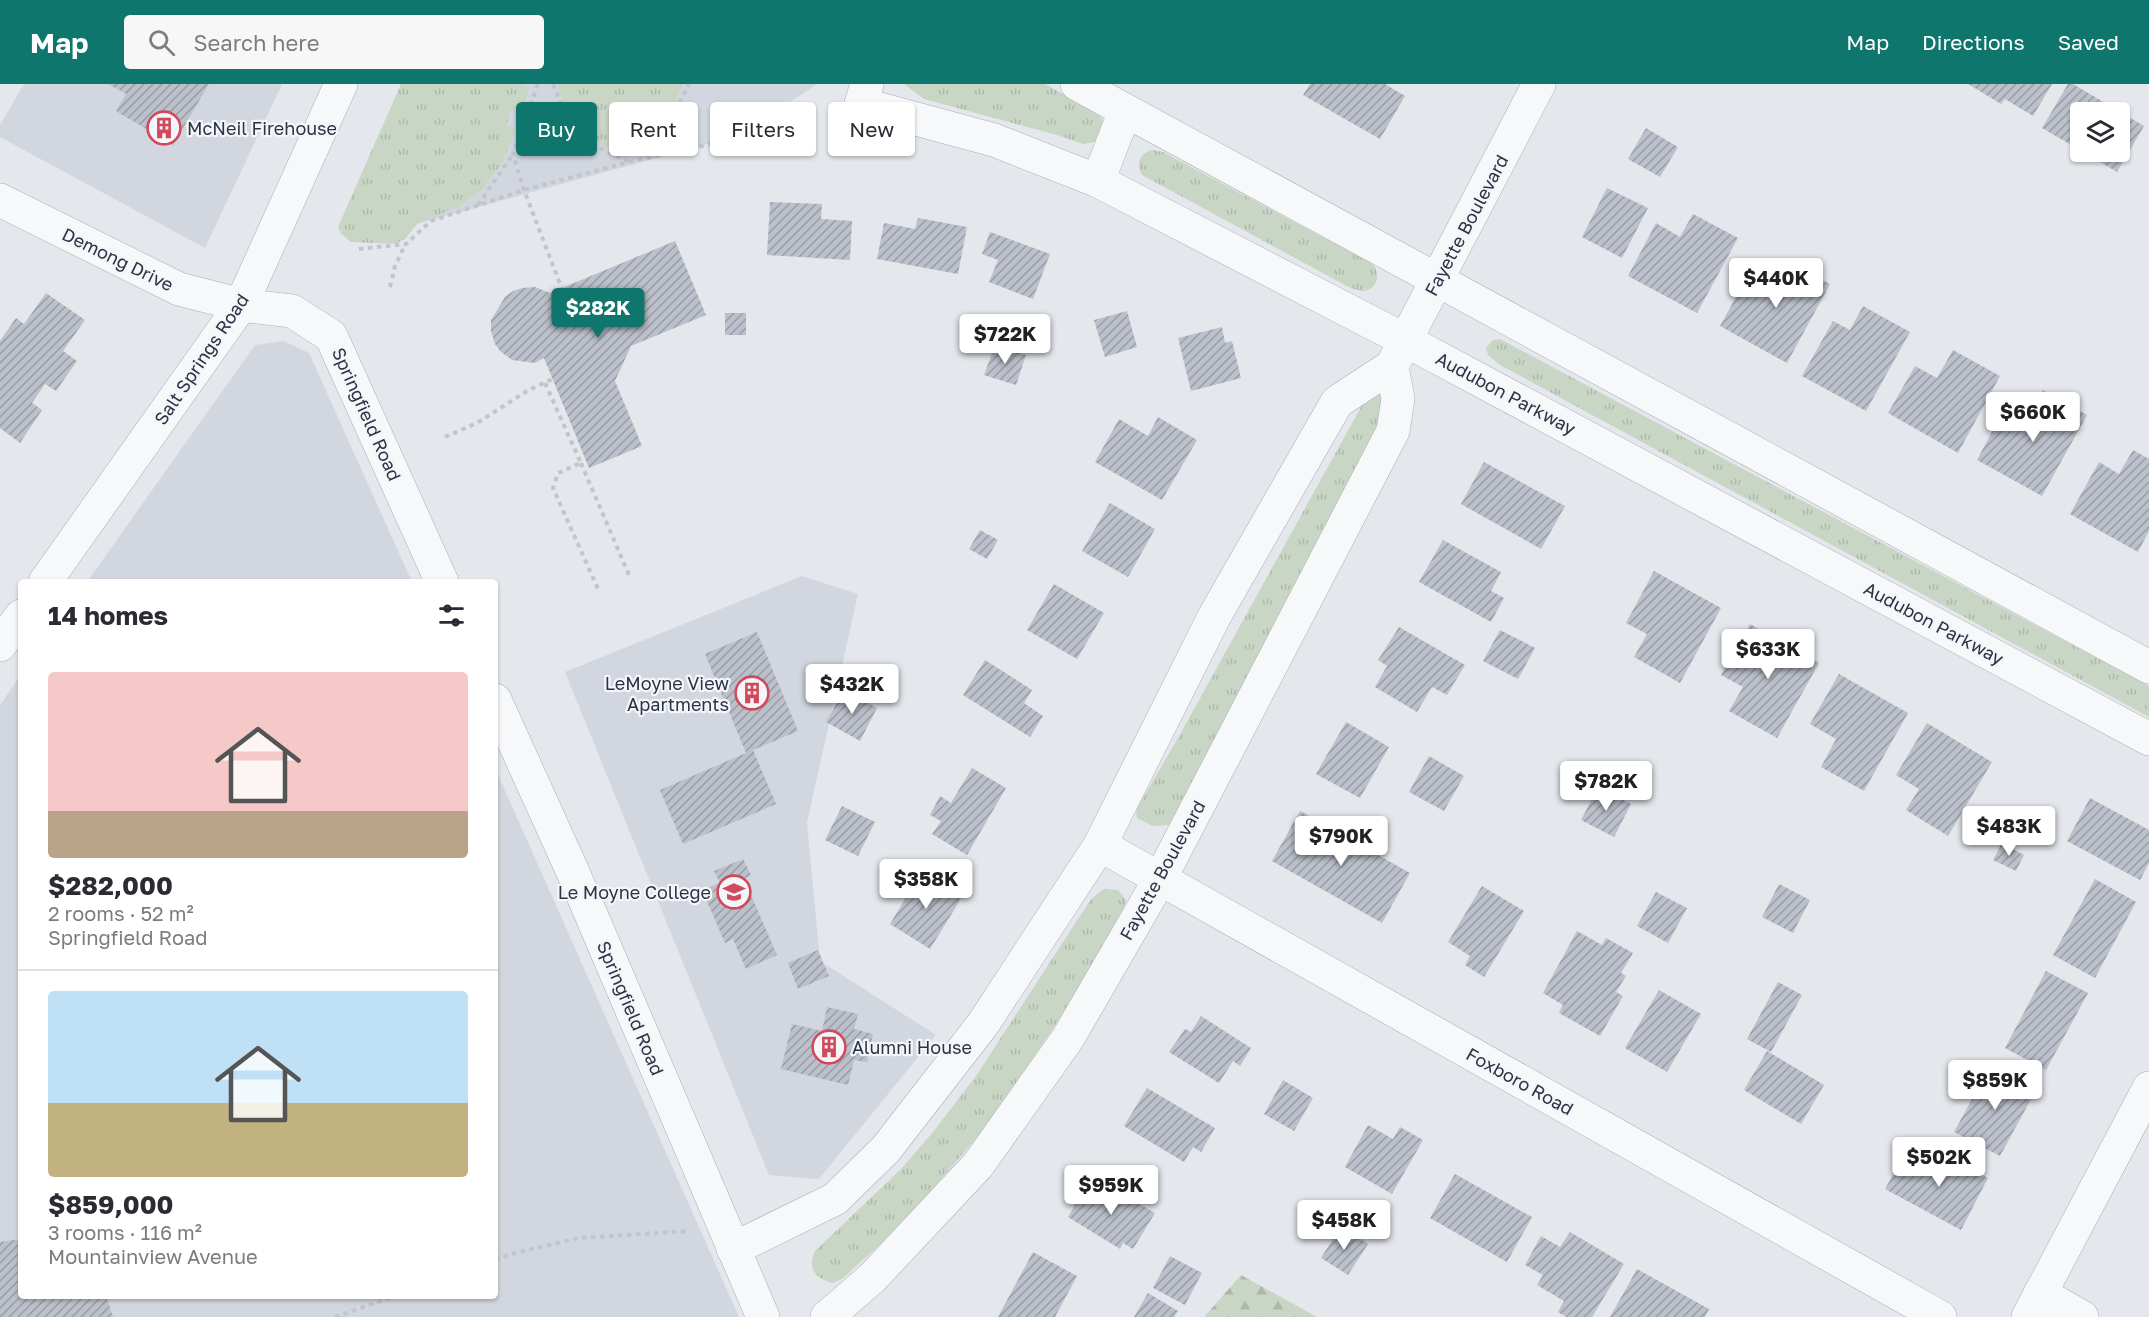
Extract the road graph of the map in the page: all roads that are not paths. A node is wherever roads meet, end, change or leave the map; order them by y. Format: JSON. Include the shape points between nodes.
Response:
{"nodes":[{"id":1,"x":340,"y":84,"type":"edge"},
{"id":2,"x":867,"y":84,"type":"edge"},
{"id":3,"x":1077,"y":84,"type":"edge"},
{"id":4,"x":1539,"y":84,"type":"edge"},
{"id":5,"x":1125,"y":111,"type":"junction"},
{"id":6,"x":1098,"y":181,"type":"junction"},
{"id":7,"x":0,"y":200,"type":"edge"},
{"id":8,"x":1437,"y":281,"type":"junction"},
{"id":9,"x":241,"y":305,"type":"junction"},
{"id":10,"x":1399,"y":353,"type":"junction"},
{"id":11,"x":47,"y":579,"type":"edge"},
{"id":12,"x":441,"y":579,"type":"edge"},
{"id":13,"x":18,"y":620,"type":"edge"},
{"id":14,"x":0,"y":645,"type":"edge"},
{"id":15,"x":2149,"y":667,"type":"edge"},
{"id":16,"x":498,"y":707,"type":"edge"},
{"id":17,"x":2149,"y":739,"type":"edge"},
{"id":18,"x":1100,"y":845,"type":"junction"},
{"id":19,"x":1160,"y":879,"type":"junction"},
{"id":20,"x":2149,"y":1088,"type":"edge"},
{"id":21,"x":729,"y":1238,"type":"junction"},
{"id":22,"x":2034,"y":1305,"type":"edge"},
{"id":23,"x":763,"y":1317,"type":"edge"},
{"id":24,"x":827,"y":1317,"type":"edge"},
{"id":25,"x":1940,"y":1317,"type":"edge"},
{"id":26,"x":2082,"y":1317,"type":"edge"}],
"edges":[{"from":1,"to":9,"type":"street","name":"Salt Springs Road"},
{"from":2,"to":6,"type":"street","name":"Audubon Parkway","via":[[861,104],[994,140]]},
{"from":3,"to":5,"type":"street"},
{"from":4,"to":8,"type":"street","name":"Fayette Boulevard"},
{"from":5,"to":6,"type":"street"},
{"from":5,"to":8,"type":"street"},
{"from":6,"to":10,"type":"street","name":"Audubon Parkway"},
{"from":7,"to":9,"type":"street","name":"Demong Drive","via":[[178,289]]},
{"from":8,"to":10,"type":"street","name":"Fayette Boulevard"},
{"from":8,"to":15,"type":"street"},
{"from":9,"to":11,"type":"street","name":"Salt Springs Road"},
{"from":9,"to":12,"type":"street","name":"Springfield Road","via":[[292,311],[331,336]]},
{"from":10,"to":17,"type":"street","name":"Audubon Parkway"},
{"from":10,"to":18,"type":"street","name":"Fayette Boulevard","via":[[1337,402],[1214,617]]},
{"from":10,"to":19,"type":"street","name":"Fayette Boulevard","via":[[1393,431]]},
{"from":13,"to":14,"type":"street"},
{"from":16,"to":21,"type":"street","name":"Springfield Road"},
{"from":18,"to":19,"type":"street","name":"Foxboro Road"},
{"from":18,"to":21,"type":"street","name":"Fayette Boulevard","via":[[983,1024],[885,1149],[835,1199]]},
{"from":19,"to":24,"type":"street","name":"Fayette Boulevard","via":[[1068,1038],[978,1165],[872,1278]]},
{"from":19,"to":25,"type":"street","name":"Foxboro Road"},
{"from":20,"to":22,"type":"street"},
{"from":21,"to":23,"type":"street","name":"Springfield Road"},
{"from":22,"to":26,"type":"street"}]}
